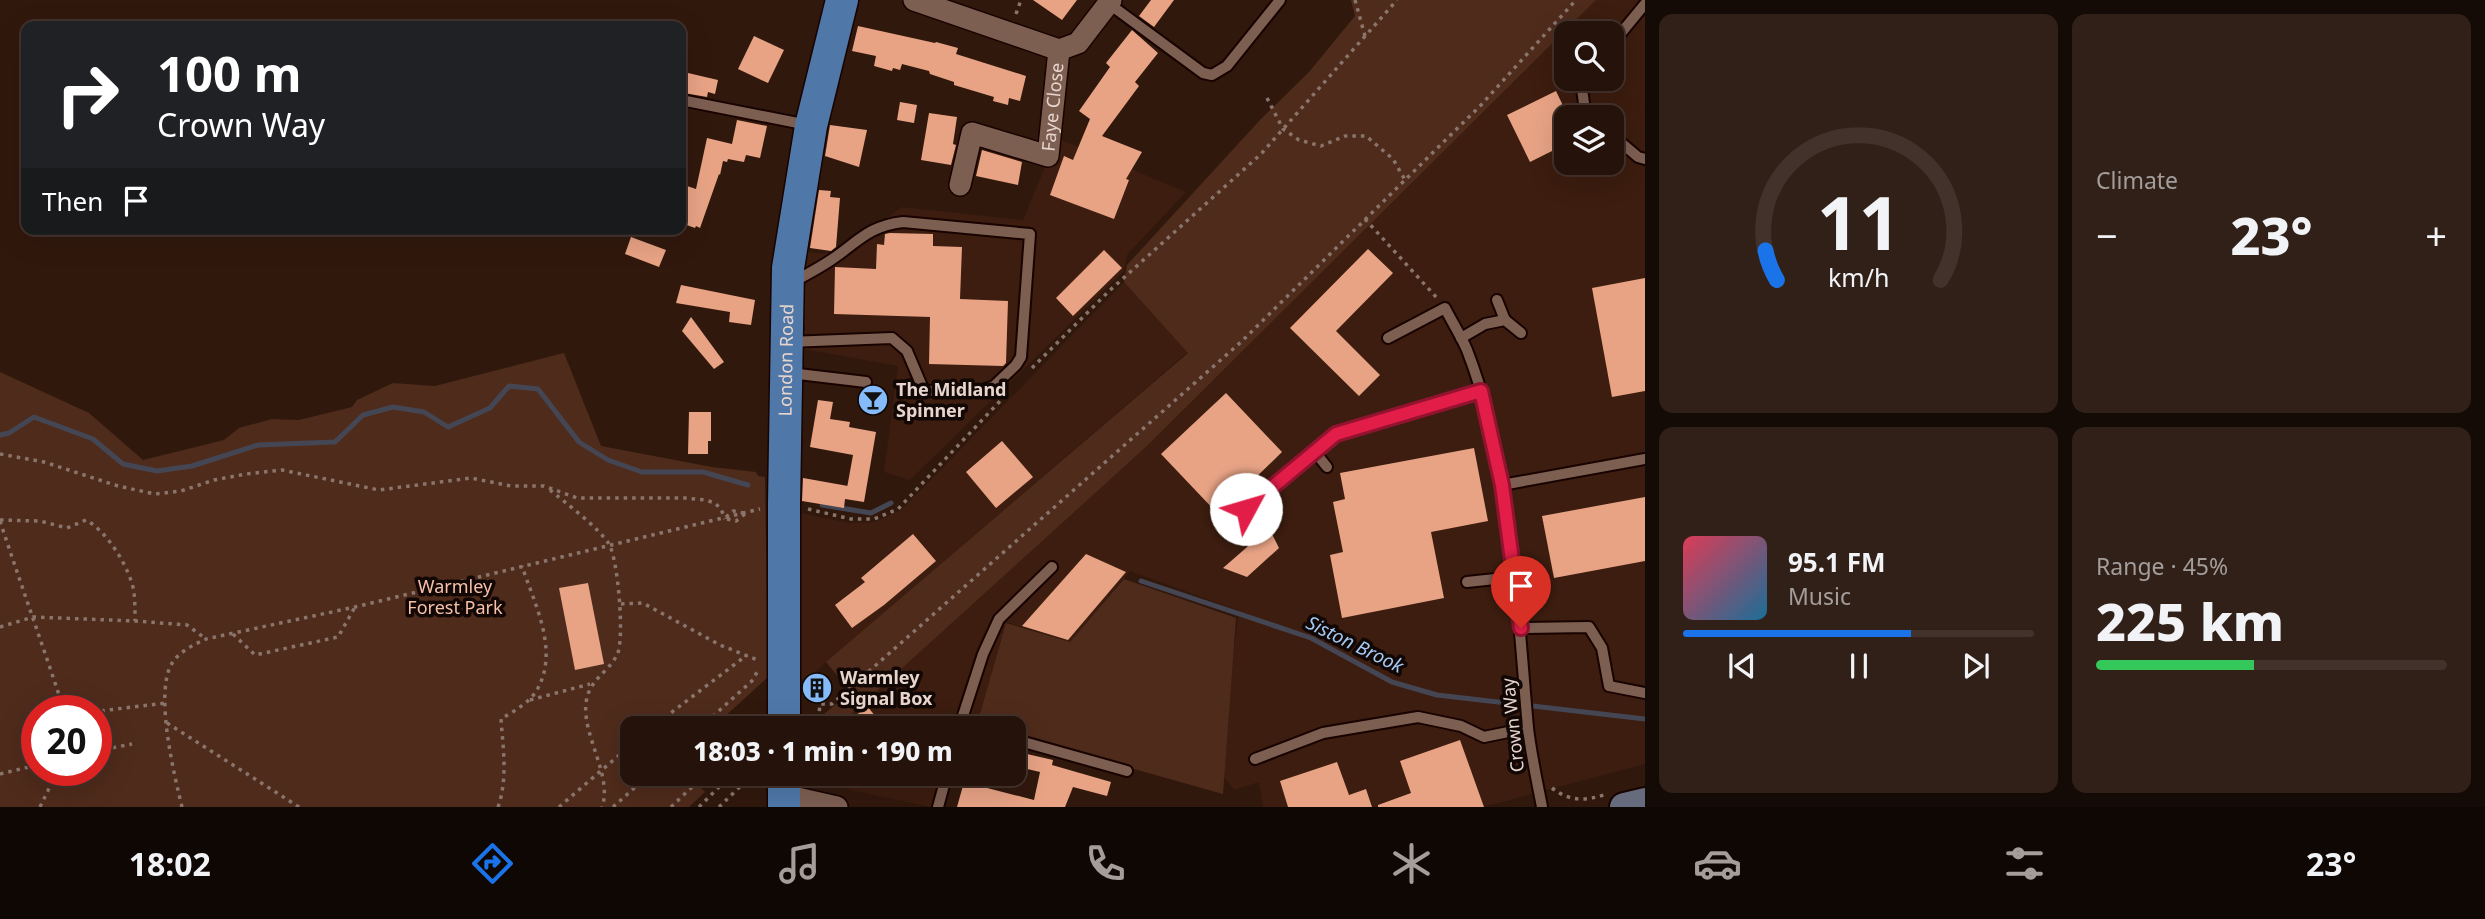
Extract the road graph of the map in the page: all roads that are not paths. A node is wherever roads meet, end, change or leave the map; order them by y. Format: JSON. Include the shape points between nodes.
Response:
{"nodes":[{"id":1,"x":842,"y":0,"type":"edge"},
{"id":2,"x":914,"y":0,"type":"edge"},
{"id":3,"x":1280,"y":0,"type":"edge"},
{"id":4,"x":1109,"y":2,"type":"edge"},
{"id":5,"x":1645,"y":4,"type":"edge"},
{"id":6,"x":1624,"y":29,"type":"edge"},
{"id":7,"x":1059,"y":50,"type":"junction"},
{"id":8,"x":686,"y":101,"type":"edge"},
{"id":9,"x":811,"y":126,"type":"junction"},
{"id":10,"x":1624,"y":145,"type":"edge"},
{"id":11,"x":1645,"y":159,"type":"edge"},
{"id":12,"x":960,"y":185,"type":"dead end"},
{"id":13,"x":788,"y":285,"type":"junction"},
{"id":14,"x":1497,"y":300,"type":"dead end"},
{"id":15,"x":1505,"y":320,"type":"junction"},
{"id":16,"x":1521,"y":333,"type":"dead end"},
{"id":17,"x":1388,"y":338,"type":"dead end"},
{"id":18,"x":1461,"y":338,"type":"junction"},
{"id":19,"x":788,"y":342,"type":"junction"},
{"id":20,"x":788,"y":373,"type":"junction"},
{"id":21,"x":866,"y":382,"type":"dead end"},
{"id":22,"x":1481,"y":391,"type":"junction"},
{"id":23,"x":1315,"y":452,"type":"junction"},
{"id":24,"x":1645,"y":459,"type":"edge"},
{"id":25,"x":1326,"y":467,"type":"dead end"},
{"id":26,"x":1502,"y":485,"type":"junction"},
{"id":27,"x":1246,"y":509,"type":"dead end"},
{"id":28,"x":1052,"y":567,"type":"dead end"},
{"id":29,"x":1514,"y":577,"type":"junction"},
{"id":30,"x":1467,"y":583,"type":"dead end"},
{"id":31,"x":1521,"y":628,"type":"junction"},
{"id":32,"x":1645,"y":693,"type":"edge"},
{"id":33,"x":784,"y":716,"type":"edge"},
{"id":34,"x":962,"y":716,"type":"edge"},
{"id":35,"x":1529,"y":732,"type":"junction"},
{"id":36,"x":1026,"y":743,"type":"edge"},
{"id":37,"x":1255,"y":758,"type":"dead end"},
{"id":38,"x":1127,"y":771,"type":"dead end"},
{"id":39,"x":943,"y":786,"type":"edge"},
{"id":40,"x":784,"y":792,"type":"edge"},
{"id":41,"x":1617,"y":800,"type":"edge"},
{"id":42,"x":1645,"y":802,"type":"edge"},
{"id":43,"x":837,"y":807,"type":"edge"},
{"id":44,"x":937,"y":807,"type":"edge"},
{"id":45,"x":1542,"y":807,"type":"edge"}],
"edges":[{"from":1,"to":9,"type":"main road","name":"London Road"},
{"from":2,"to":7,"type":"street"},
{"from":3,"to":4,"type":"lane","via":[[1227,66],[1212,75],[1203,73]]},
{"from":4,"to":7,"type":"street","via":[[1078,43]]},
{"from":5,"to":6,"type":"lane"},
{"from":7,"to":12,"type":"street","name":"Faye Close","via":[[1048,156],[972,133]]},
{"from":8,"to":9,"type":"lane"},
{"from":9,"to":13,"type":"main road","name":"London Road"},
{"from":10,"to":11,"type":"lane"},
{"from":13,"to":19,"type":"main road","name":"London Road"},
{"from":13,"to":19,"type":"lane","via":[[885,224],[1030,234],[1021,357],[994,386],[924,391],[907,351],[892,338]]},
{"from":14,"to":15,"type":"lane"},
{"from":15,"to":16,"type":"lane"},
{"from":15,"to":18,"type":"lane","via":[[1485,324]]},
{"from":17,"to":18,"type":"lane","name":"Crown Way","via":[[1445,308]]},
{"from":18,"to":22,"type":"lane","name":"Crown Way"},
{"from":19,"to":20,"type":"main road","name":"London Road"},
{"from":20,"to":21,"type":"lane"},
{"from":20,"to":33,"type":"main road","name":"London Road"},
{"from":22,"to":23,"type":"lane","via":[[1336,434]]},
{"from":22,"to":26,"type":"lane","name":"Crown Way"},
{"from":23,"to":25,"type":"lane"},
{"from":23,"to":27,"type":"lane"},
{"from":24,"to":26,"type":"lane"},
{"from":26,"to":29,"type":"lane","name":"Crown Way"},
{"from":28,"to":34,"type":"lane","via":[[999,620]]},
{"from":29,"to":30,"type":"lane"},
{"from":29,"to":31,"type":"lane","name":"Crown Way"},
{"from":31,"to":32,"type":"lane","via":[[1589,627],[1602,648],[1609,686]]},
{"from":31,"to":35,"type":"lane","name":"Crown Way"},
{"from":35,"to":37,"type":"lane","via":[[1484,737],[1461,726],[1418,717],[1324,733]]},
{"from":35,"to":45,"type":"lane","name":"Crown Way"},
{"from":36,"to":38,"type":"lane"},
{"from":39,"to":44,"type":"lane"},
{"from":40,"to":43,"type":"street"},
{"from":41,"to":42,"type":"street"}]}
